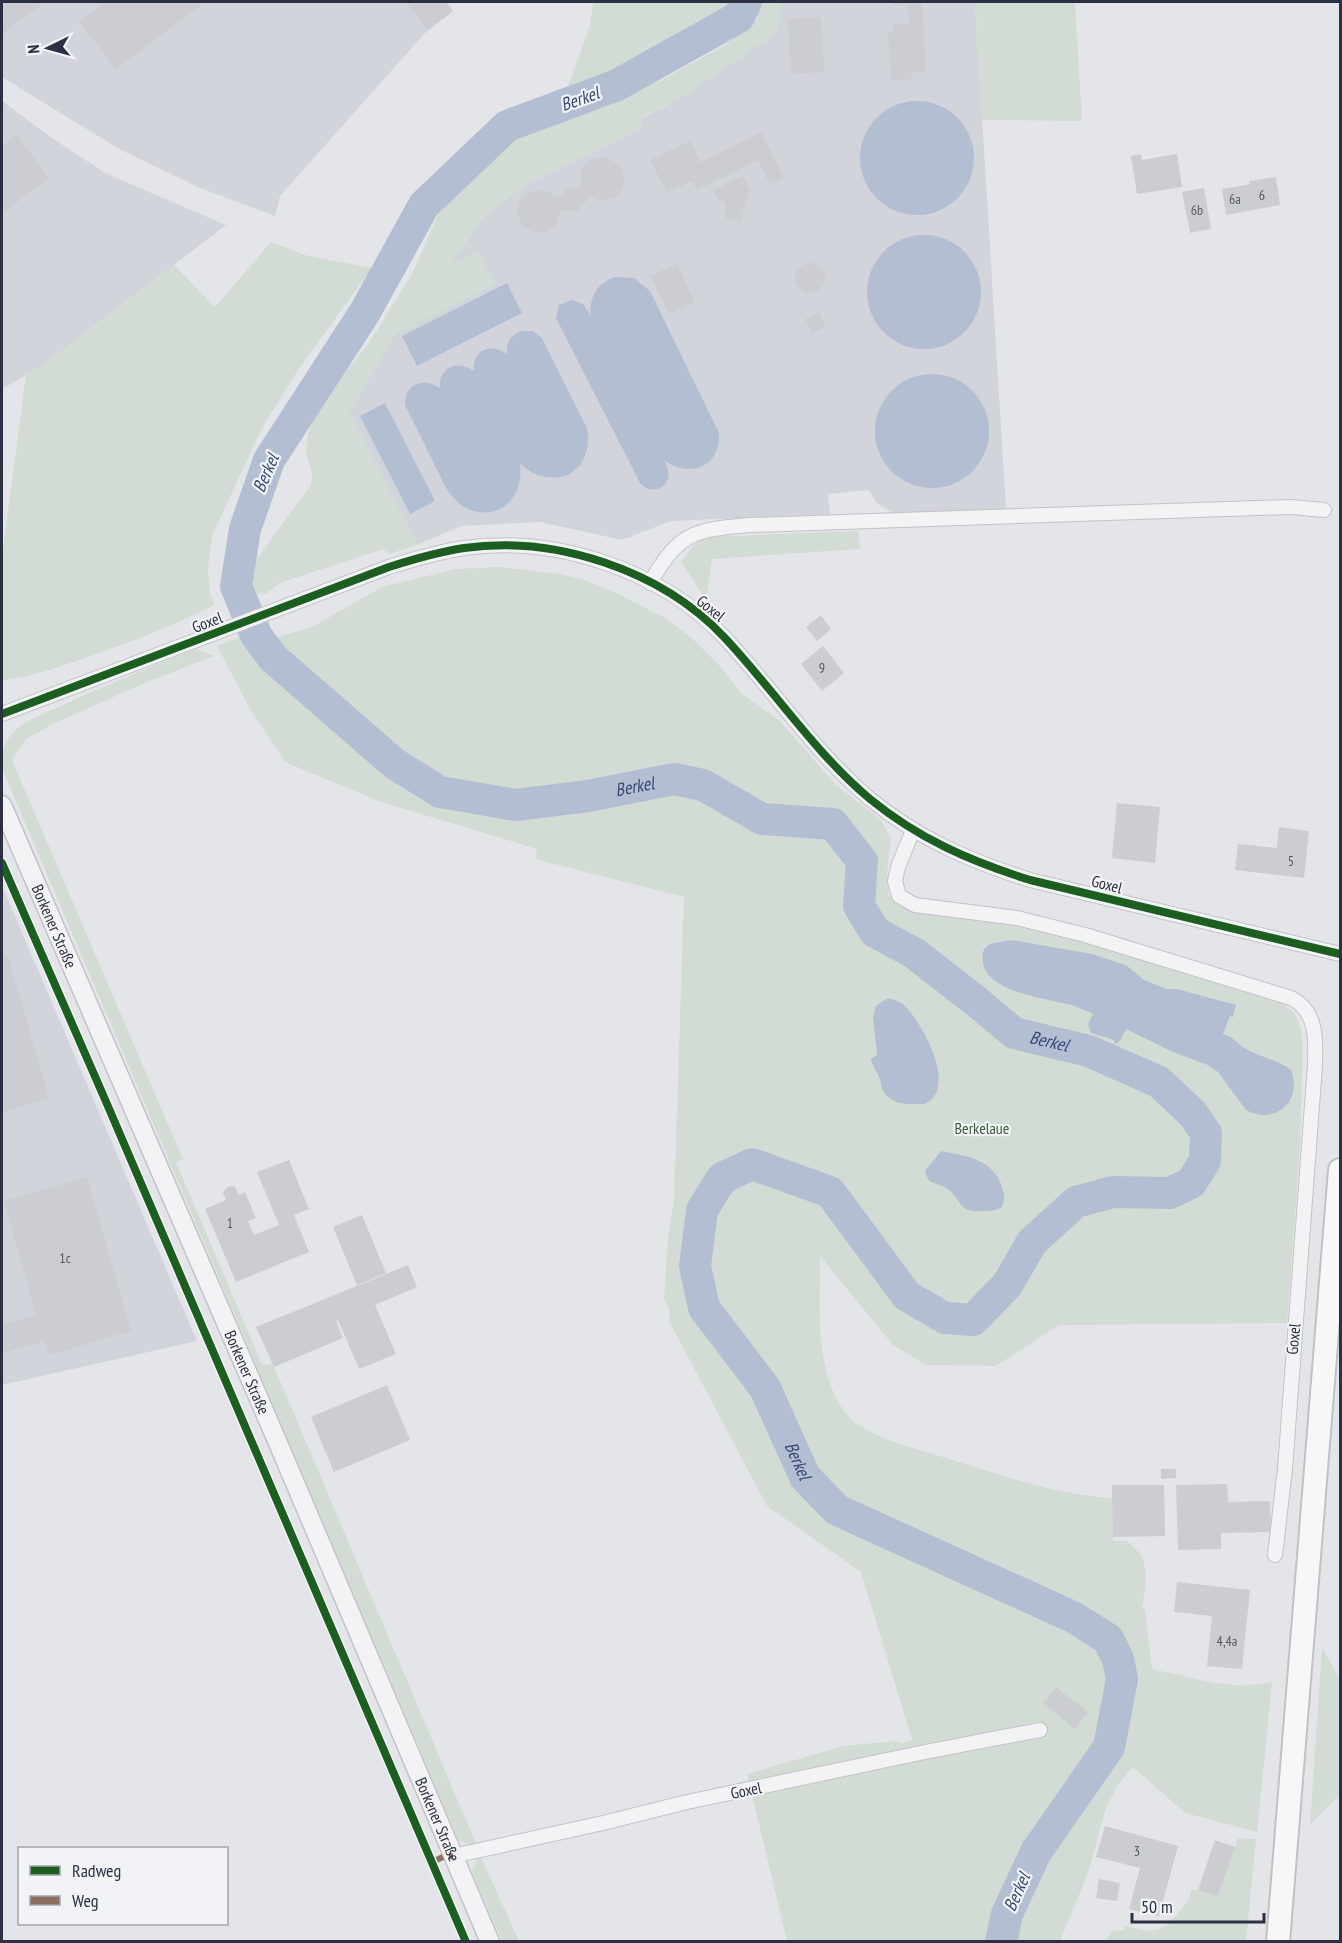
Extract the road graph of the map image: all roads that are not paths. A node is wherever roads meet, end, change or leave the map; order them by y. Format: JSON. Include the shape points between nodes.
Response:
{"nodes":[{"id":1,"x":1324,"y":510,"type":"dead end"},
{"id":2,"x":650,"y":583,"type":"junction"},
{"id":3,"x":2,"y":714,"type":"edge"},
{"id":4,"x":2,"y":805,"type":"edge"},
{"id":5,"x":913,"y":830,"type":"junction"},
{"id":6,"x":1341,"y":954,"type":"edge"},
{"id":7,"x":1341,"y":1170,"type":"edge"},
{"id":8,"x":1275,"y":1555,"type":"dead end"},
{"id":9,"x":1040,"y":1730,"type":"dead end"},
{"id":10,"x":453,"y":1856,"type":"junction"},
{"id":11,"x":490,"y":1941,"type":"edge"},
{"id":12,"x":1278,"y":1941,"type":"edge"}],
"edges":[{"from":1,"to":2,"type":"street","via":[[1292,507],[713,528],[687,537],[670,551]]},
{"from":2,"to":3,"type":"street","name":"Goxel","via":[[566,552],[524,547],[465,548],[422,556]]},
{"from":2,"to":5,"type":"street","name":"Goxel","via":[[711,625],[854,785]]},
{"from":4,"to":10,"type":"street","name":"Borkener Straße"},
{"from":5,"to":6,"type":"street","name":"Goxel","via":[[958,854],[1030,879]]},
{"from":5,"to":8,"type":"street","name":"Goxel","via":[[895,881],[899,896],[915,905],[1017,918],[1085,935],[1291,998],[1302,1003],[1312,1019],[1315,1065]]},
{"from":7,"to":12,"type":"main road"},
{"from":9,"to":10,"type":"street","name":"Goxel","via":[[687,1802]]},
{"from":10,"to":11,"type":"street","name":"Borkener Straße"}]}
